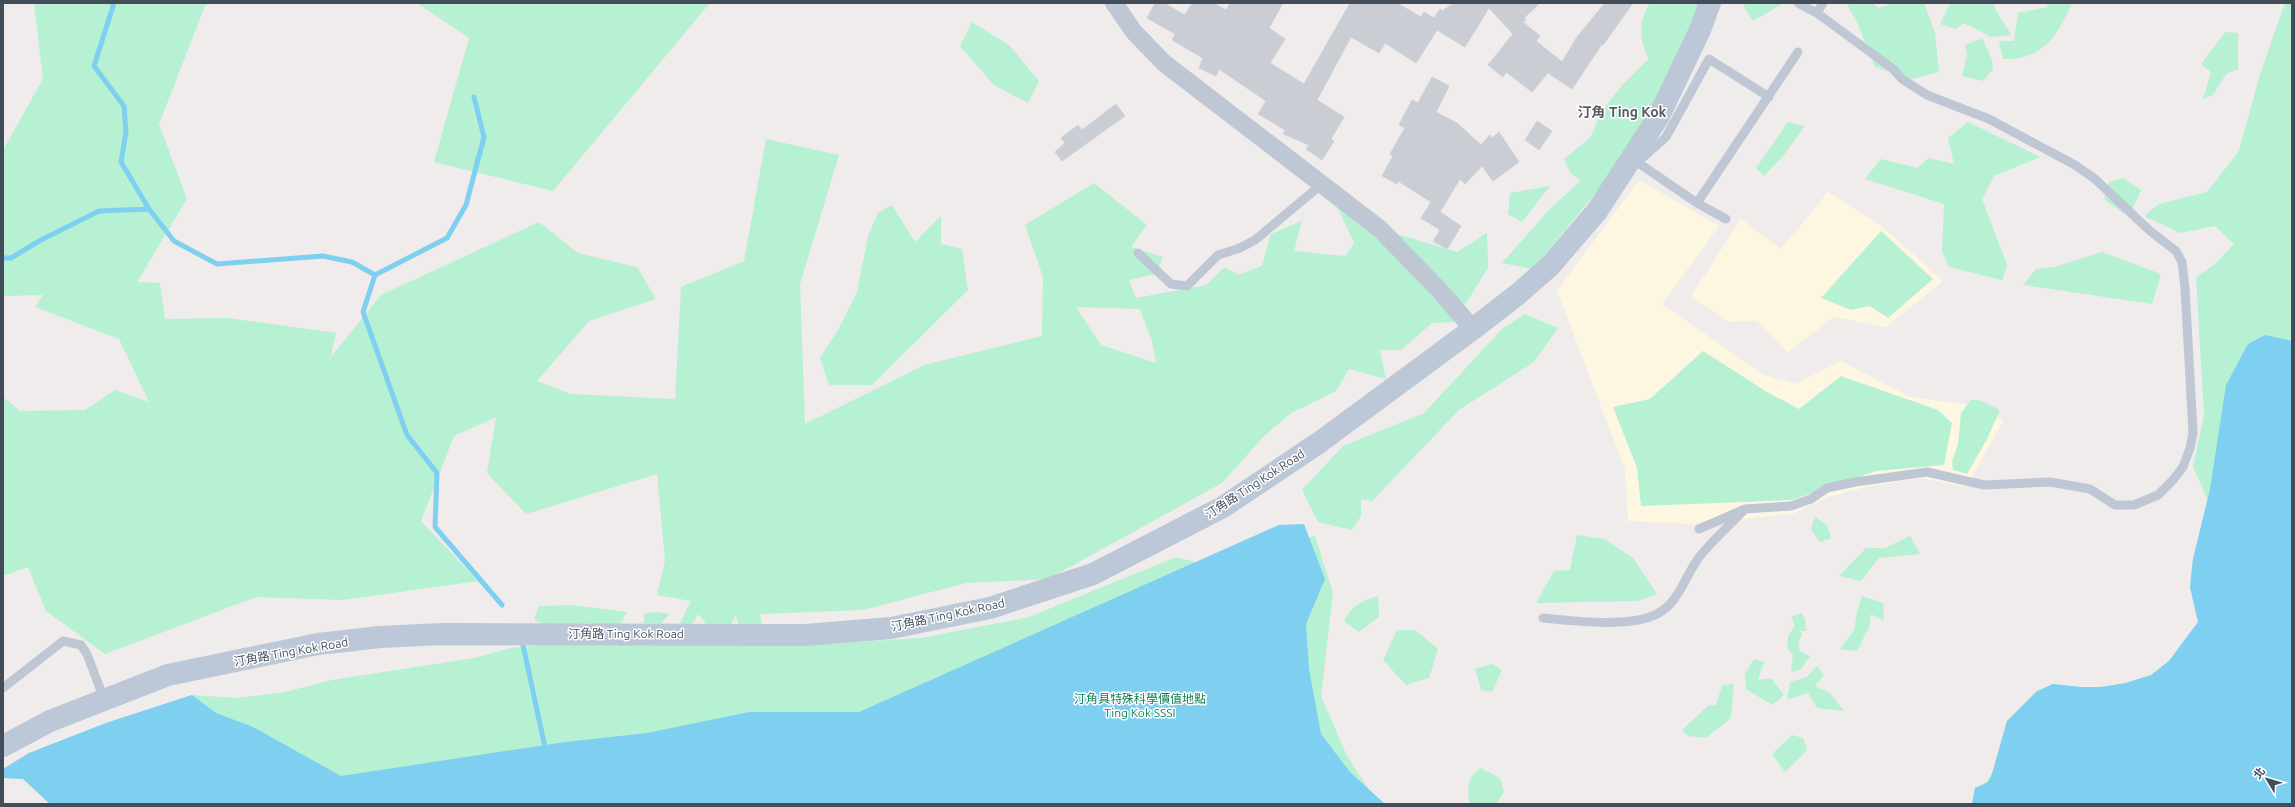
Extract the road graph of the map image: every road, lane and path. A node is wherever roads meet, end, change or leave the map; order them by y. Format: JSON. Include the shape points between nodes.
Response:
{"nodes":[{"id":1,"x":1114,"y":3,"type":"edge"},
{"id":2,"x":1710,"y":3,"type":"edge"},
{"id":3,"x":1798,"y":3,"type":"edge"},
{"id":4,"x":1823,"y":3,"type":"edge"},
{"id":5,"x":1816,"y":13,"type":"junction"},
{"id":6,"x":1798,"y":52,"type":"dead end"},
{"id":7,"x":1769,"y":97,"type":"junction"},
{"id":8,"x":1635,"y":161,"type":"junction"},
{"id":9,"x":1322,"y":184,"type":"junction"},
{"id":10,"x":1697,"y":203,"type":"junction"},
{"id":11,"x":1726,"y":219,"type":"dead end"},
{"id":12,"x":1138,"y":253,"type":"dead end"},
{"id":13,"x":1474,"y":328,"type":"junction"},
{"id":14,"x":1745,"y":509,"type":"junction"},
{"id":15,"x":1699,"y":529,"type":"dead end"},
{"id":16,"x":1543,"y":618,"type":"dead end"},
{"id":17,"x":3,"y":688,"type":"edge"},
{"id":18,"x":104,"y":699,"type":"junction"},
{"id":19,"x":3,"y":746,"type":"edge"}],
"edges":[{"from":1,"to":9,"type":"street","via":[[1134,32],[1164,63]]},
{"from":2,"to":8,"type":"main road","name":"汀角路 Ting Kok Road","via":[[1700,30]]},
{"from":3,"to":5,"type":"lane"},
{"from":4,"to":5,"type":"lane"},
{"from":5,"to":14,"type":"lane","via":[[1857,41],[1915,88],[1943,102],[1989,119],[2075,165],[2095,179],[2150,231],[2176,251],[2182,262],[2185,288],[2193,433],[2183,467],[2173,480],[2158,495],[2134,505],[2115,505],[2090,489],[2050,482],[1984,485],[1927,472],[1827,488],[1811,499],[1791,506]]},
{"from":6,"to":7,"type":"lane"},
{"from":7,"to":8,"type":"lane","via":[[1709,59],[1666,137]]},
{"from":7,"to":10,"type":"lane"},
{"from":8,"to":10,"type":"lane"},
{"from":8,"to":13,"type":"main road","name":"汀角路 Ting Kok Road","via":[[1550,266]]},
{"from":9,"to":12,"type":"lane","via":[[1255,240],[1218,255],[1187,286],[1171,284]]},
{"from":9,"to":13,"type":"street","via":[[1380,229]]},
{"from":10,"to":11,"type":"lane"},
{"from":13,"to":18,"type":"main road","name":"汀角路 Ting Kok Road","via":[[1320,442],[1223,508],[1093,574],[990,608],[891,628],[806,635],[493,633],[380,637],[318,644],[168,675]]},
{"from":14,"to":15,"type":"lane"},
{"from":14,"to":16,"type":"lane","via":[[1699,556],[1671,604],[1657,614],[1640,619],[1598,623]]},
{"from":17,"to":18,"type":"lane","via":[[63,641],[81,645]]},
{"from":18,"to":19,"type":"main road","name":"汀角路 Ting Kok Road","via":[[50,721]]}]}
